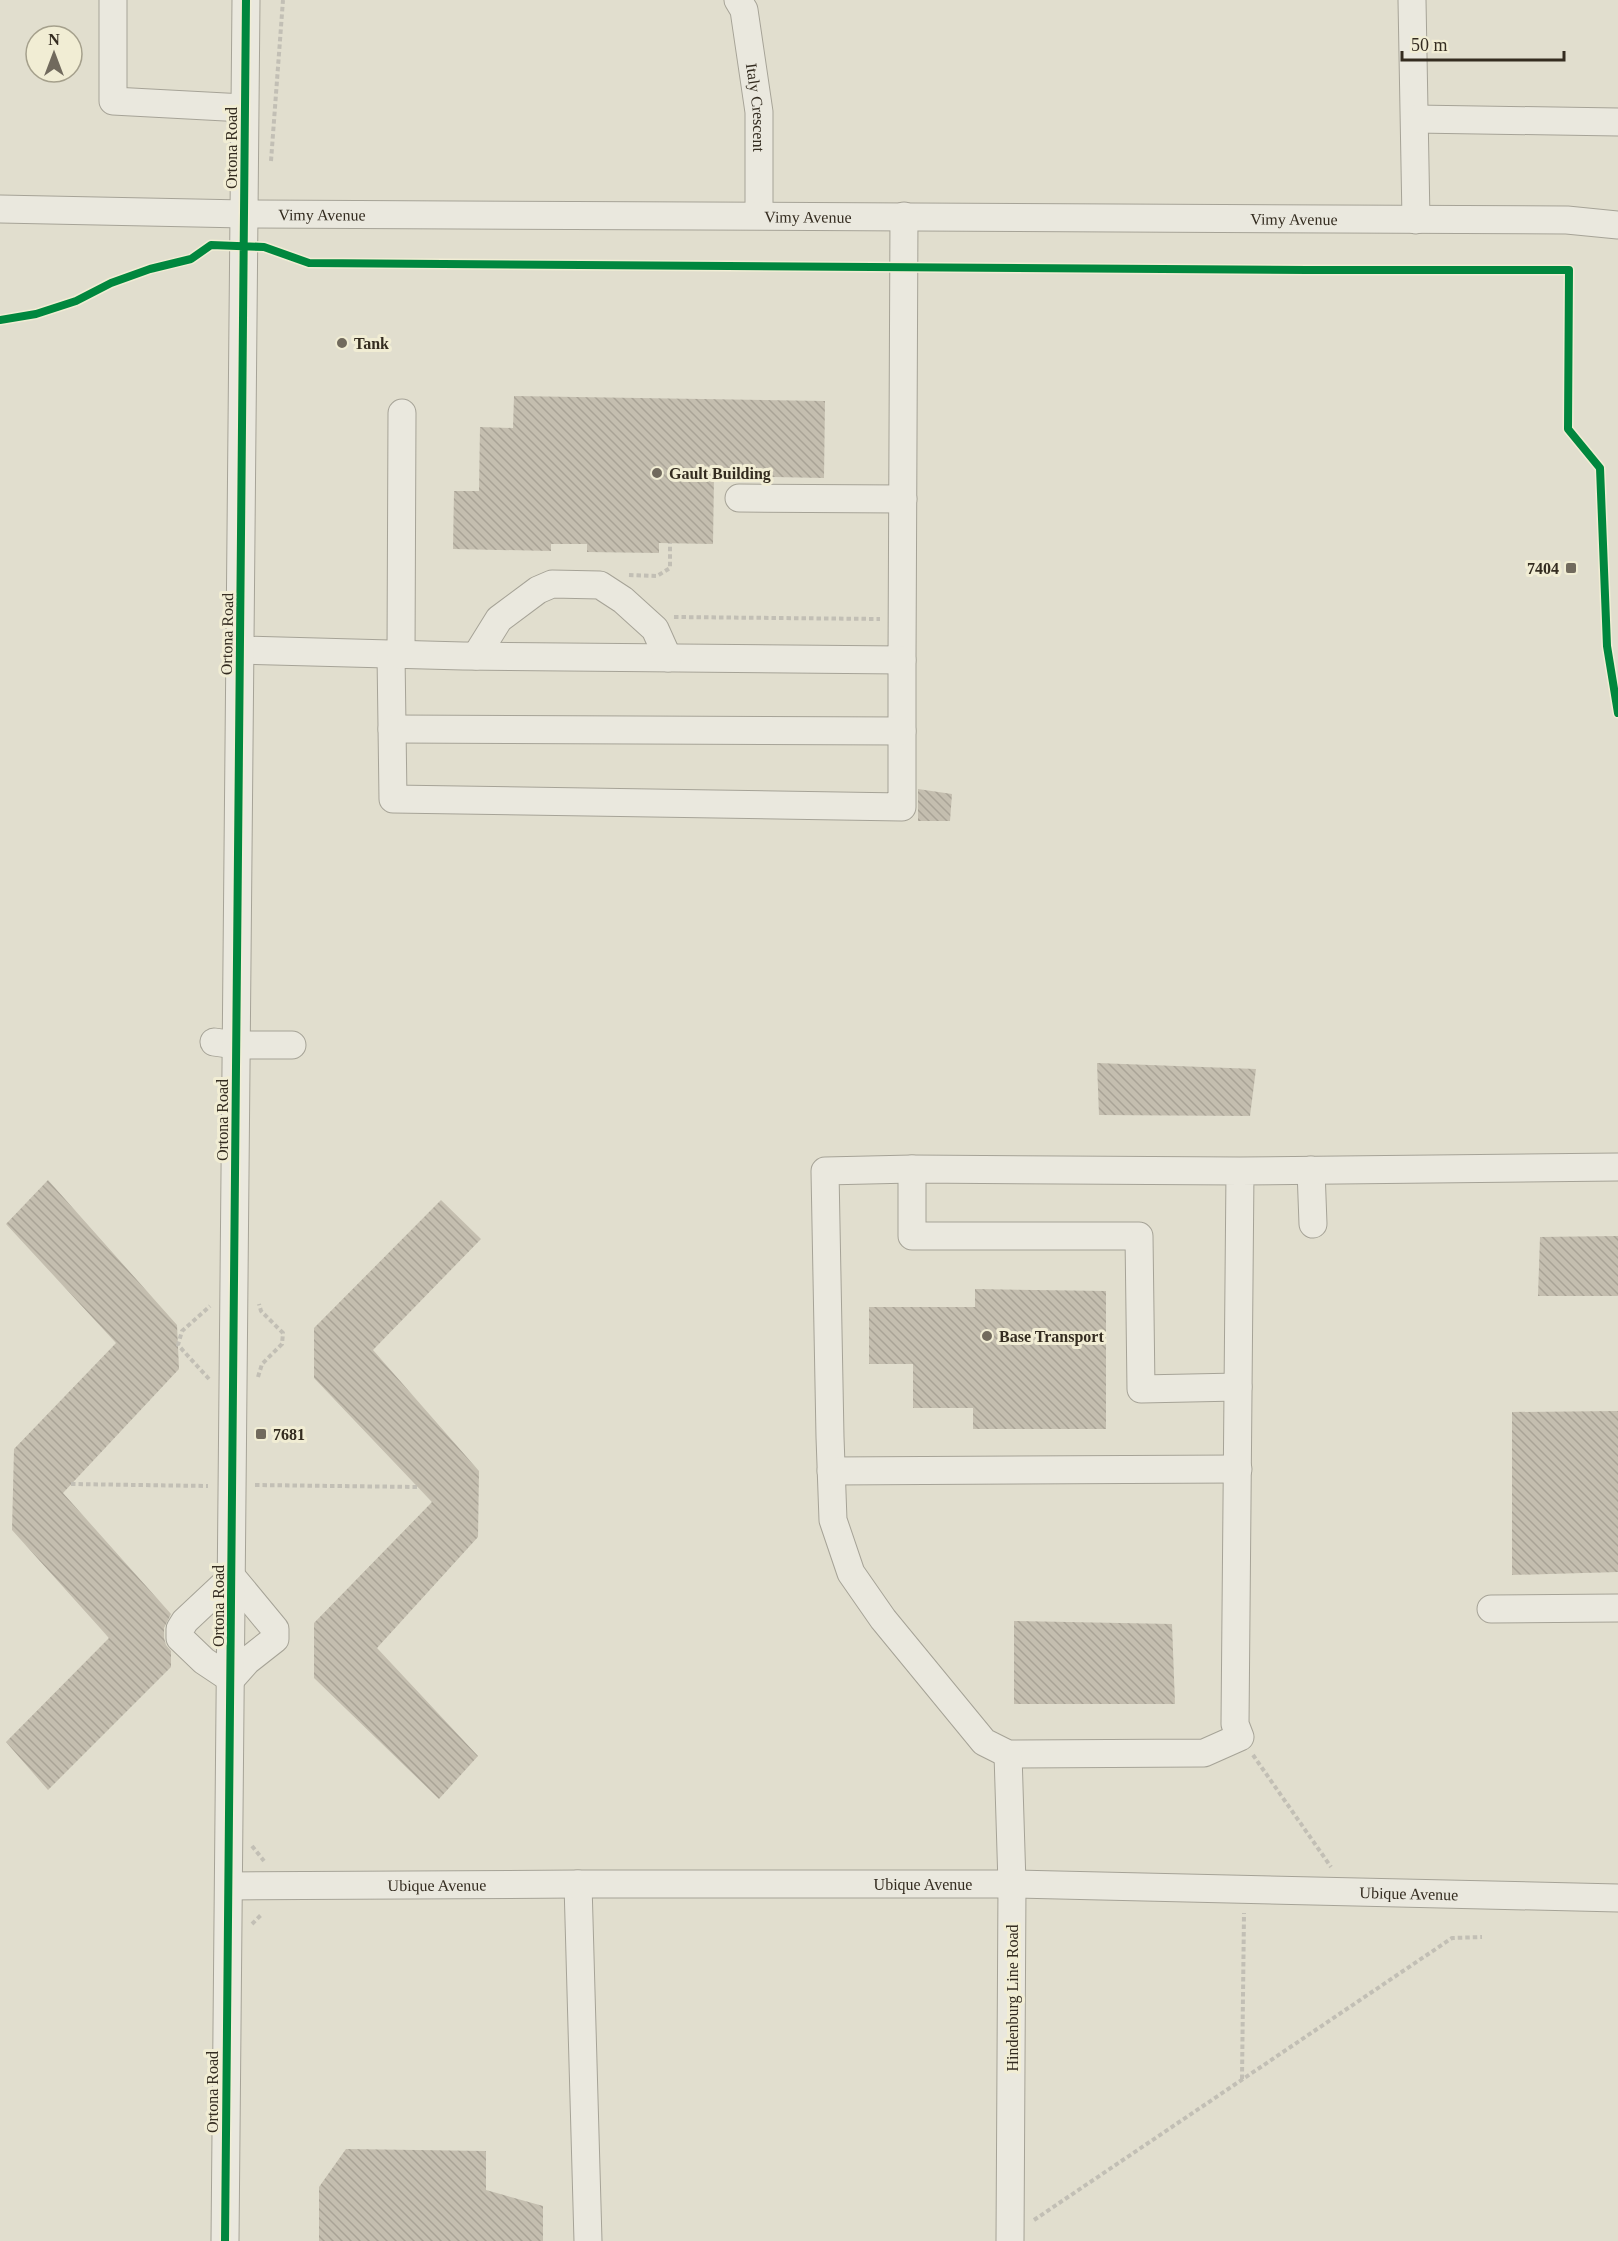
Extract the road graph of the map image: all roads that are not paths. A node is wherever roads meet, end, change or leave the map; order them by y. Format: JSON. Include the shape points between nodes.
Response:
{"nodes":[{"id":1,"x":113,"y":0,"type":"edge"},
{"id":2,"x":246,"y":0,"type":"edge"},
{"id":3,"x":738,"y":0,"type":"edge"},
{"id":4,"x":1412,"y":0,"type":"edge"},
{"id":5,"x":244,"y":108,"type":"junction"},
{"id":6,"x":1415,"y":119,"type":"junction"},
{"id":7,"x":1618,"y":122,"type":"edge"},
{"id":8,"x":3,"y":210,"type":"edge"},
{"id":9,"x":244,"y":214,"type":"junction"},
{"id":10,"x":759,"y":215,"type":"junction"},
{"id":11,"x":904,"y":216,"type":"junction"},
{"id":12,"x":1416,"y":220,"type":"junction"},
{"id":13,"x":1618,"y":225,"type":"edge"},
{"id":14,"x":402,"y":413,"type":"dead end"},
{"id":15,"x":739,"y":498,"type":"dead end"},
{"id":16,"x":903,"y":499,"type":"junction"},
{"id":17,"x":240,"y":650,"type":"junction"},
{"id":18,"x":396,"y":654,"type":"junction"},
{"id":19,"x":476,"y":656,"type":"junction"},
{"id":20,"x":668,"y":658,"type":"junction"},
{"id":21,"x":902,"y":660,"type":"junction"},
{"id":22,"x":393,"y":729,"type":"junction"},
{"id":23,"x":902,"y":731,"type":"junction"},
{"id":24,"x":225,"y":1044,"type":"junction"},
{"id":25,"x":292,"y":1046,"type":"dead end"},
{"id":26,"x":1618,"y":1167,"type":"edge"},
{"id":27,"x":912,"y":1169,"type":"junction"},
{"id":28,"x":1311,"y":1170,"type":"junction"},
{"id":29,"x":1239,"y":1171,"type":"junction"},
{"id":30,"x":1313,"y":1224,"type":"dead end"},
{"id":31,"x":1238,"y":1387,"type":"junction"},
{"id":32,"x":1238,"y":1469,"type":"junction"},
{"id":33,"x":831,"y":1471,"type":"junction"},
{"id":34,"x":232,"y":1577,"type":"junction"},
{"id":35,"x":1618,"y":1608,"type":"edge"},
{"id":36,"x":1491,"y":1609,"type":"dead end"},
{"id":37,"x":231,"y":1679,"type":"junction"},
{"id":38,"x":1008,"y":1754,"type":"junction"},
{"id":39,"x":578,"y":1884,"type":"junction"},
{"id":40,"x":1012,"y":1884,"type":"junction"},
{"id":41,"x":229,"y":1886,"type":"junction"},
{"id":42,"x":1618,"y":1898,"type":"edge"},
{"id":43,"x":1010,"y":2237,"type":"edge"},
{"id":44,"x":225,"y":2241,"type":"edge"},
{"id":45,"x":588,"y":2241,"type":"edge"}],
"edges":[{"from":1,"to":5,"type":"street","via":[[113,100]]},
{"from":2,"to":5,"type":"street","name":"Ortona Road"},
{"from":3,"to":10,"type":"street","name":"Italy Crescent","via":[[744,10],[759,112]]},
{"from":4,"to":6,"type":"street"},
{"from":5,"to":9,"type":"street","name":"Ortona Road"},
{"from":6,"to":7,"type":"street"},
{"from":6,"to":12,"type":"street"},
{"from":8,"to":9,"type":"street","name":"Vimy Avenue"},
{"from":9,"to":10,"type":"street","name":"Vimy Avenue"},
{"from":9,"to":17,"type":"street","name":"Ortona Road"},
{"from":10,"to":11,"type":"street","name":"Vimy Avenue"},
{"from":11,"to":12,"type":"street","name":"Vimy Avenue"},
{"from":11,"to":16,"type":"street"},
{"from":12,"to":13,"type":"street","name":"Vimy Avenue","via":[[1566,220]]},
{"from":14,"to":18,"type":"street"},
{"from":15,"to":16,"type":"street"},
{"from":16,"to":21,"type":"street"},
{"from":17,"to":18,"type":"street"},
{"from":17,"to":24,"type":"street","name":"Ortona Road"},
{"from":18,"to":19,"type":"street"},
{"from":18,"to":22,"type":"street"},
{"from":19,"to":20,"type":"street"},
{"from":19,"to":20,"type":"street","via":[[499,619],[552,584],[600,585],[655,629]]},
{"from":20,"to":21,"type":"street"},
{"from":21,"to":23,"type":"street"},
{"from":22,"to":23,"type":"street"},
{"from":22,"to":23,"type":"street","via":[[393,799],[902,807]]},
{"from":24,"to":25,"type":"street"},
{"from":24,"to":34,"type":"street","name":"Ortona Road"},
{"from":26,"to":28,"type":"street"},
{"from":27,"to":29,"type":"street"},
{"from":27,"to":31,"type":"street","via":[[912,1236],[1139,1236],[1141,1389]]},
{"from":27,"to":33,"type":"street","via":[[825,1171]]},
{"from":28,"to":29,"type":"street"},
{"from":28,"to":30,"type":"street"},
{"from":29,"to":31,"type":"street"},
{"from":31,"to":32,"type":"street"},
{"from":32,"to":33,"type":"street"},
{"from":32,"to":38,"type":"street","via":[[1235,1724],[1240,1737],[1204,1753]]},
{"from":33,"to":38,"type":"street","via":[[833,1520],[851,1573],[883,1619],[984,1742]]},
{"from":34,"to":37,"type":"street","name":"Ortona Road"},
{"from":34,"to":37,"type":"street","via":[[275,1629],[275,1639]]},
{"from":34,"to":37,"type":"street","via":[[180,1629],[180,1638],[194,1652]]},
{"from":35,"to":36,"type":"street"},
{"from":37,"to":41,"type":"street","name":"Ortona Road"},
{"from":38,"to":40,"type":"street","name":"Hindenburg Line Road"},
{"from":39,"to":40,"type":"street","name":"Ubique Avenue"},
{"from":39,"to":41,"type":"street","name":"Ubique Avenue"},
{"from":39,"to":45,"type":"street"},
{"from":40,"to":42,"type":"street","name":"Ubique Avenue"},
{"from":40,"to":43,"type":"street","name":"Hindenburg Line Road"},
{"from":41,"to":44,"type":"street","name":"Ortona Road"}]}
